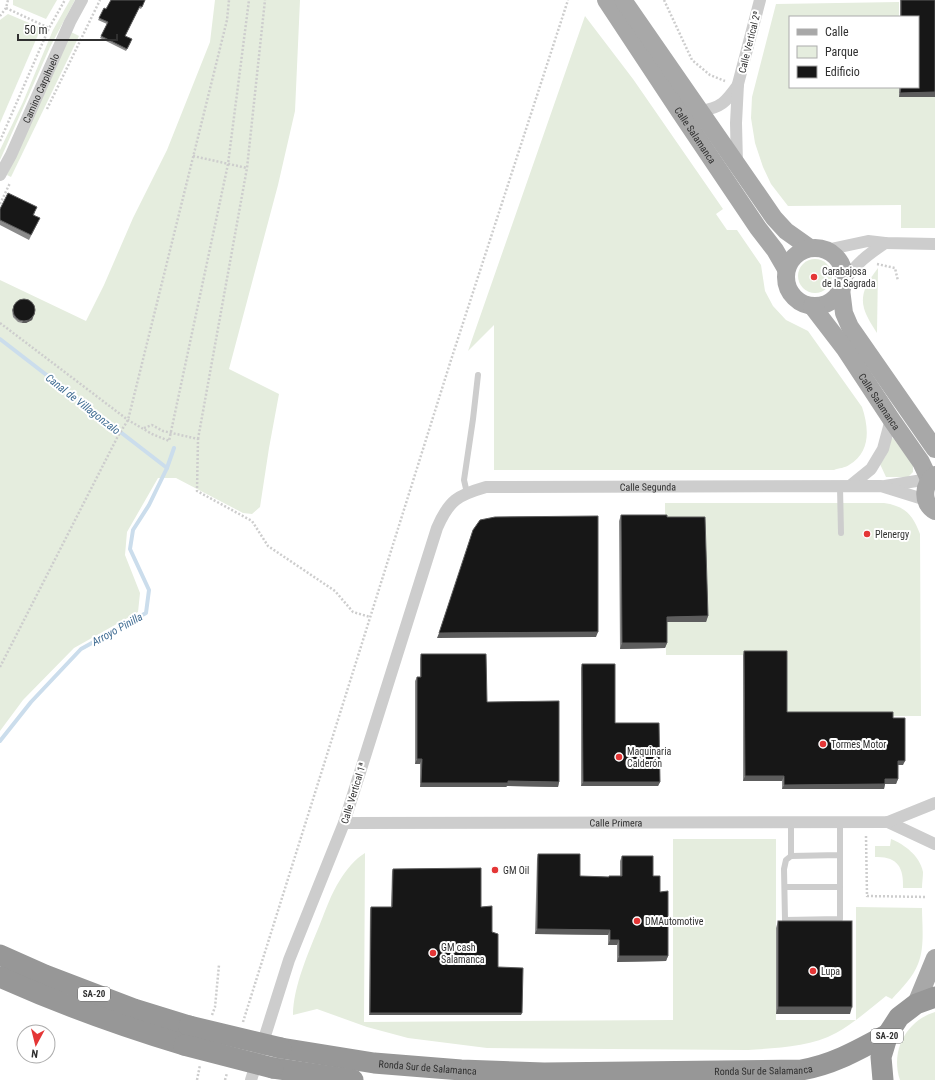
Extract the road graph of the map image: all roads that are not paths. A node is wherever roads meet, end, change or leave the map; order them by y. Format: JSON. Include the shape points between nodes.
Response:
{"nodes":[{"id":1,"x":82,"y":0,"type":"edge"},
{"id":2,"x":606,"y":0,"type":"edge"},
{"id":3,"x":623,"y":0,"type":"edge"},
{"id":4,"x":760,"y":0,"type":"edge"},
{"id":5,"x":738,"y":84,"type":"junction"},
{"id":6,"x":700,"y":110,"type":"junction"},
{"id":7,"x":737,"y":165,"type":"junction"},
{"id":8,"x":0,"y":175,"type":"edge"},
{"id":9,"x":885,"y":243,"type":"junction"},
{"id":10,"x":935,"y":244,"type":"edge"},
{"id":11,"x":818,"y":249,"type":"junction"},
{"id":12,"x":786,"y":268,"type":"junction"},
{"id":13,"x":842,"y":285,"type":"junction"},
{"id":14,"x":812,"y":306,"type":"junction"},
{"id":15,"x":478,"y":375,"type":"dead end"},
{"id":16,"x":891,"y":419,"type":"junction"},
{"id":17,"x":935,"y":449,"type":"edge"},
{"id":18,"x":932,"y":477,"type":"edge"},
{"id":19,"x":845,"y":486,"type":"junction"},
{"id":20,"x":881,"y":486,"type":"junction"},
{"id":21,"x":467,"y":493,"type":"junction"},
{"id":22,"x":450,"y":505,"type":"joint"},
{"id":23,"x":930,"y":506,"type":"edge"},
{"id":24,"x":841,"y":533,"type":"dead end"},
{"id":25,"x":935,"y":803,"type":"edge"},
{"id":26,"x":840,"y":822,"type":"junction"},
{"id":27,"x":888,"y":822,"type":"junction"},
{"id":28,"x":344,"y":823,"type":"junction"},
{"id":29,"x":791,"y":823,"type":"junction"},
{"id":30,"x":935,"y":844,"type":"edge"},
{"id":31,"x":840,"y":855,"type":"junction"},
{"id":32,"x":792,"y":856,"type":"junction"},
{"id":33,"x":785,"y":887,"type":"junction"},
{"id":34,"x":840,"y":887,"type":"junction"},
{"id":35,"x":0,"y":955,"type":"edge"},
{"id":36,"x":935,"y":958,"type":"edge"},
{"id":37,"x":0,"y":977,"type":"edge"},
{"id":38,"x":926,"y":1000,"type":"edge"},
{"id":39,"x":888,"y":1034,"type":"junction"},
{"id":40,"x":187,"y":1036,"type":"junction"},
{"id":41,"x":251,"y":1080,"type":"edge"},
{"id":42,"x":353,"y":1080,"type":"edge"},
{"id":43,"x":883,"y":1080,"type":"edge"}],
"edges":[{"from":1,"to":8,"type":"street","name":"Camino Carpihuelo"},
{"from":2,"to":12,"type":"main road","name":"Calle Salamanca"},
{"from":3,"to":6,"type":"main road","name":"Calle Salamanca"},
{"from":4,"to":5,"type":"street","name":"Calle Vertical 2ª"},
{"from":5,"to":6,"type":"street","name":"Calle Vertical 2ª","via":[[729,98],[714,109]]},
{"from":5,"to":7,"type":"street","name":"Calle Vertical 2ª"},
{"from":6,"to":7,"type":"main road","name":"Calle Salamanca"},
{"from":7,"to":11,"type":"main road","name":"Calle Salamanca","via":[[786,231]]},
{"from":9,"to":10,"type":"street"},
{"from":9,"to":11,"type":"street","via":[[868,241]]},
{"from":9,"to":13,"type":"street","via":[[855,266]]},
{"from":11,"to":12,"type":"main road","via":[[798,253]]},
{"from":11,"to":13,"type":"main road","via":[[833,254],[842,266]]},
{"from":12,"to":14,"type":"main road","via":[[786,281],[790,293],[800,302]]},
{"from":13,"to":14,"type":"main road","via":[[832,300],[826,304]]},
{"from":13,"to":17,"type":"main road","name":"Calle Salamanca","via":[[844,313],[850,327]]},
{"from":14,"to":16,"type":"main road","name":"Calle Salamanca","via":[[845,349]]},
{"from":15,"to":21,"type":"lane","via":[[464,480]]},
{"from":16,"to":18,"type":"main road","name":"Calle Salamanca"},
{"from":16,"to":19,"type":"street","via":[[883,448],[871,470]]},
{"from":18,"to":20,"type":"street","name":"Calle Segunda"},
{"from":18,"to":23,"type":"main road","via":[[925,490]]},
{"from":19,"to":20,"type":"street","name":"Calle Segunda"},
{"from":19,"to":21,"type":"street","name":"Calle Segunda","via":[[486,487]]},
{"from":19,"to":24,"type":"lane"},
{"from":20,"to":23,"type":"street","name":"Calle Segunda"},
{"from":21,"to":22,"type":"street","name":"Calle Segunda"},
{"from":22,"to":28,"type":"street","name":"Calle Vertical 1ª","via":[[437,528]]},
{"from":25,"to":27,"type":"street","name":"Calle Primera"},
{"from":26,"to":27,"type":"street","name":"Calle Primera"},
{"from":26,"to":29,"type":"street","name":"Calle Primera"},
{"from":26,"to":31,"type":"lane"},
{"from":27,"to":30,"type":"street","name":"Calle Primera"},
{"from":28,"to":29,"type":"street","name":"Calle Primera"},
{"from":28,"to":41,"type":"street","name":"Calle Vertical 1ª","via":[[289,960]]},
{"from":29,"to":32,"type":"lane"},
{"from":31,"to":32,"type":"lane"},
{"from":31,"to":34,"type":"lane"},
{"from":32,"to":33,"type":"lane","via":[[786,860]]},
{"from":33,"to":34,"type":"lane"},
{"from":33,"to":34,"type":"lane","via":[[785,920],[840,919]]},
{"from":35,"to":40,"type":"highway","name":"Ronda Sur de Salamanca","number":"SA-20","via":[[44,975],[134,1009]]},
{"from":36,"to":38,"type":"main road"},
{"from":37,"to":40,"type":"highway","name":"Ronda Sur de Salamanca","number":"SA-20","via":[[133,1029]]},
{"from":38,"to":39,"type":"highway","name":"Ronda Sur de Salamanca","number":"SA-20","via":[[899,1017]]},
{"from":39,"to":40,"type":"highway","name":"Ronda Sur de Salamanca","number":"SA-20","bridge":true,"via":[[846,1057],[817,1068],[801,1070],[544,1073],[374,1063]]},
{"from":39,"to":43,"type":"highway","name":"Ronda Sur de Salamanca","number":"SA-20","via":[[881,1057]]},
{"from":40,"to":42,"type":"highway","name":"Ronda Sur de Salamanca","number":"SA-20","bridge":true,"via":[[273,1068]]}]}
